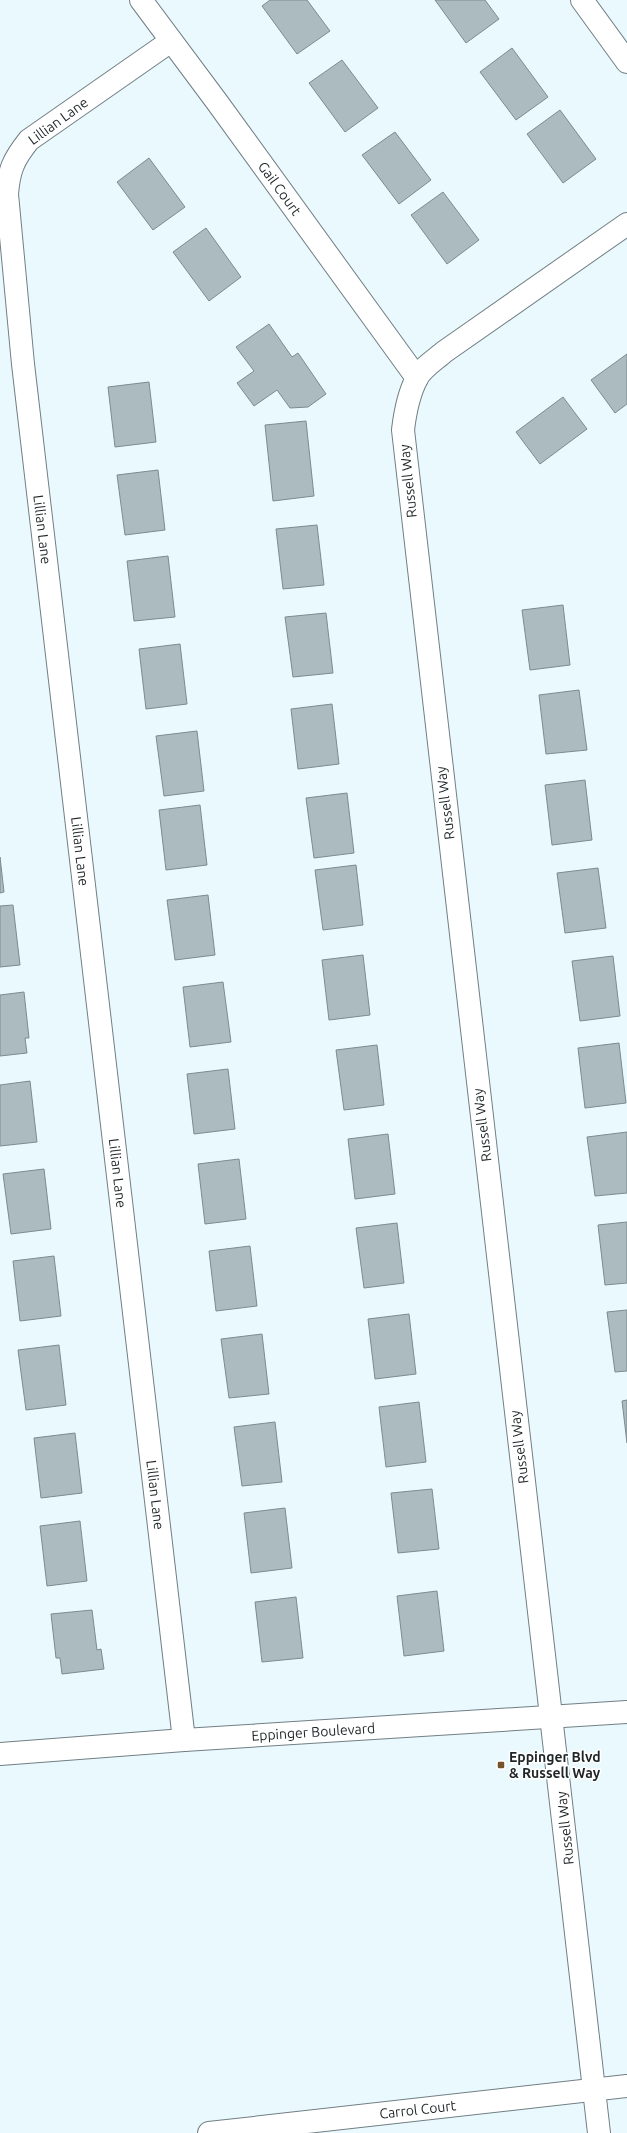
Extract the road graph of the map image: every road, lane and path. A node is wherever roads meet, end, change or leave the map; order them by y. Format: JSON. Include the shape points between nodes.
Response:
{"nodes":[{"id":1,"x":141,"y":0,"type":"edge"},
{"id":2,"x":582,"y":0,"type":"edge"},
{"id":3,"x":171,"y":41,"type":"junction"},
{"id":4,"x":627,"y":62,"type":"edge"},
{"id":5,"x":627,"y":224,"type":"edge"},
{"id":6,"x":417,"y":378,"type":"junction"},
{"id":7,"x":627,"y":1712,"type":"edge"},
{"id":8,"x":552,"y":1717,"type":"junction"},
{"id":9,"x":184,"y":1740,"type":"junction"},
{"id":10,"x":0,"y":1754,"type":"edge"},
{"id":11,"x":627,"y":2086,"type":"edge"},
{"id":12,"x":594,"y":2089,"type":"junction"},
{"id":13,"x":209,"y":2133,"type":"edge"},
{"id":14,"x":599,"y":2133,"type":"edge"}],
"edges":[{"from":1,"to":3,"type":"street","name":"Gail Court"},
{"from":2,"to":4,"type":"street"},
{"from":3,"to":6,"type":"street","name":"Gail Court"},
{"from":3,"to":9,"type":"street","name":"Lillian Lane","via":[[28,140],[14,159],[7,194],[23,364]]},
{"from":5,"to":6,"type":"street","name":"Russell Way","via":[[444,352]]},
{"from":6,"to":8,"type":"street","name":"Russell Way","via":[[403,430],[411,512]]},
{"from":7,"to":8,"type":"street","name":"Eppinger Boulevard"},
{"from":8,"to":9,"type":"street","name":"Eppinger Boulevard"},
{"from":8,"to":12,"type":"street","name":"Russell Way"},
{"from":9,"to":10,"type":"street","name":"Eppinger Boulevard"},
{"from":11,"to":12,"type":"street","name":"Carrol Court"},
{"from":12,"to":13,"type":"street","name":"Carrol Court"},
{"from":12,"to":14,"type":"street","name":"Russell Way"}]}
